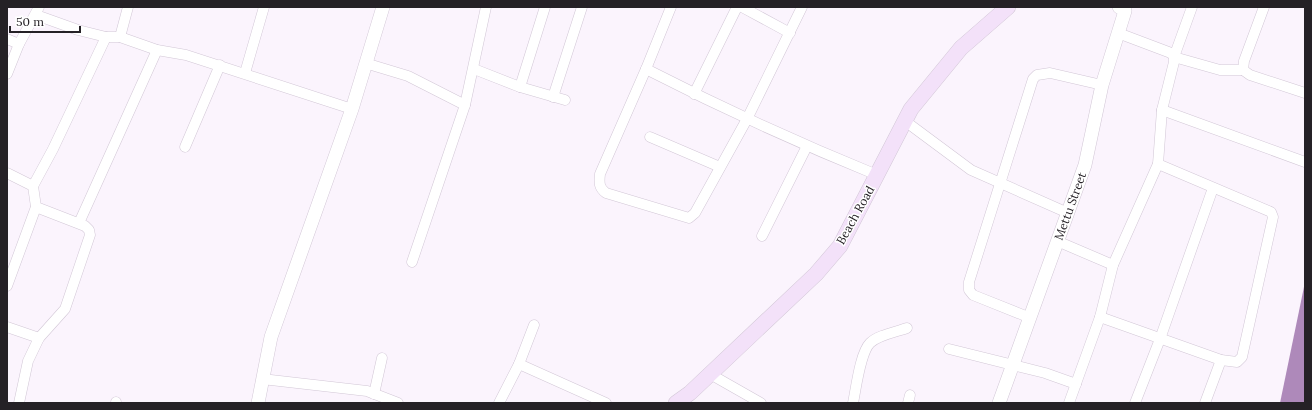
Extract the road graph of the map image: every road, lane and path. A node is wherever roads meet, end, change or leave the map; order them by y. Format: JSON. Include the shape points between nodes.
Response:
{"nodes":[{"id":1,"x":128,"y":7,"type":"edge"},
{"id":2,"x":264,"y":7,"type":"edge"},
{"id":3,"x":383,"y":7,"type":"edge"},
{"id":4,"x":486,"y":7,"type":"edge"},
{"id":5,"x":545,"y":7,"type":"edge"},
{"id":6,"x":582,"y":7,"type":"edge"},
{"id":7,"x":671,"y":7,"type":"edge"},
{"id":8,"x":737,"y":7,"type":"edge"},
{"id":9,"x":742,"y":7,"type":"edge"},
{"id":10,"x":802,"y":7,"type":"edge"},
{"id":11,"x":1008,"y":7,"type":"edge"},
{"id":12,"x":1192,"y":7,"type":"edge"},
{"id":13,"x":1264,"y":7,"type":"edge"},
{"id":14,"x":1123,"y":8,"type":"edge"},
{"id":15,"x":38,"y":11,"type":"edge"},
{"id":16,"x":790,"y":32,"type":"junction"},
{"id":17,"x":1118,"y":33,"type":"junction"},
{"id":18,"x":106,"y":37,"type":"junction"},
{"id":19,"x":120,"y":37,"type":"junction"},
{"id":20,"x":7,"y":39,"type":"edge"},
{"id":21,"x":19,"y":44,"type":"junction"},
{"id":22,"x":157,"y":50,"type":"junction"},
{"id":23,"x":1174,"y":57,"type":"junction"},
{"id":24,"x":364,"y":63,"type":"junction"},
{"id":25,"x":220,"y":65,"type":"junction"},
{"id":26,"x":474,"y":69,"type":"junction"},
{"id":27,"x":646,"y":69,"type":"junction"},
{"id":28,"x":1243,"y":70,"type":"junction"},
{"id":29,"x":245,"y":73,"type":"junction"},
{"id":30,"x":7,"y":74,"type":"edge"},
{"id":31,"x":1102,"y":85,"type":"junction"},
{"id":32,"x":520,"y":87,"type":"junction"},
{"id":33,"x":1305,"y":93,"type":"edge"},
{"id":34,"x":694,"y":94,"type":"junction"},
{"id":35,"x":553,"y":97,"type":"junction"},
{"id":36,"x":565,"y":100,"type":"dead end"},
{"id":37,"x":464,"y":105,"type":"junction"},
{"id":38,"x":352,"y":109,"type":"junction"},
{"id":39,"x":1162,"y":110,"type":"junction"},
{"id":40,"x":747,"y":119,"type":"junction"},
{"id":41,"x":905,"y":121,"type":"junction"},
{"id":42,"x":650,"y":137,"type":"dead end"},
{"id":43,"x":807,"y":146,"type":"junction"},
{"id":44,"x":185,"y":147,"type":"dead end"},
{"id":45,"x":1305,"y":162,"type":"edge"},
{"id":46,"x":1158,"y":164,"type":"junction"},
{"id":47,"x":720,"y":167,"type":"junction"},
{"id":48,"x":7,"y":173,"type":"edge"},
{"id":49,"x":877,"y":175,"type":"junction"},
{"id":50,"x":1000,"y":184,"type":"junction"},
{"id":51,"x":33,"y":186,"type":"junction"},
{"id":52,"x":1213,"y":188,"type":"junction"},
{"id":53,"x":36,"y":207,"type":"junction"},
{"id":54,"x":1068,"y":213,"type":"junction"},
{"id":55,"x":79,"y":223,"type":"junction"},
{"id":56,"x":762,"y":236,"type":"dead end"},
{"id":57,"x":1057,"y":241,"type":"junction"},
{"id":58,"x":412,"y":262,"type":"dead end"},
{"id":59,"x":1114,"y":265,"type":"junction"},
{"id":60,"x":7,"y":286,"type":"edge"},
{"id":61,"x":1028,"y":317,"type":"junction"},
{"id":62,"x":1100,"y":317,"type":"junction"},
{"id":63,"x":534,"y":325,"type":"dead end"},
{"id":64,"x":7,"y":327,"type":"edge"},
{"id":65,"x":907,"y":328,"type":"dead end"},
{"id":66,"x":39,"y":338,"type":"junction"},
{"id":67,"x":1160,"y":339,"type":"junction"},
{"id":68,"x":949,"y":348,"type":"dead end"},
{"id":69,"x":382,"y":358,"type":"dead end"},
{"id":70,"x":1220,"y":360,"type":"junction"},
{"id":71,"x":519,"y":364,"type":"junction"},
{"id":72,"x":1013,"y":364,"type":"junction"},
{"id":73,"x":710,"y":374,"type":"junction"},
{"id":74,"x":262,"y":379,"type":"junction"},
{"id":75,"x":1076,"y":384,"type":"junction"},
{"id":76,"x":374,"y":394,"type":"junction"},
{"id":77,"x":395,"y":402,"type":"edge"},
{"id":78,"x":19,"y":403,"type":"edge"},
{"id":79,"x":258,"y":403,"type":"edge"},
{"id":80,"x":498,"y":403,"type":"edge"},
{"id":81,"x":606,"y":403,"type":"edge"},
{"id":82,"x":676,"y":403,"type":"edge"},
{"id":83,"x":762,"y":403,"type":"edge"},
{"id":84,"x":853,"y":403,"type":"edge"},
{"id":85,"x":998,"y":403,"type":"edge"},
{"id":86,"x":1068,"y":403,"type":"edge"},
{"id":87,"x":1135,"y":403,"type":"edge"},
{"id":88,"x":1205,"y":403,"type":"edge"}],
"edges":[{"from":1,"to":19,"type":"street"},
{"from":2,"to":29,"type":"street"},
{"from":3,"to":24,"type":"street"},
{"from":4,"to":26,"type":"street"},
{"from":5,"to":32,"type":"street"},
{"from":6,"to":35,"type":"street"},
{"from":7,"to":27,"type":"street"},
{"from":8,"to":34,"type":"street"},
{"from":9,"to":16,"type":"street"},
{"from":10,"to":16,"type":"street"},
{"from":11,"to":41,"type":"main road","name":"Beach Road","via":[[961,48],[922,93]]},
{"from":12,"to":23,"type":"street"},
{"from":13,"to":28,"type":"street"},
{"from":14,"to":17,"type":"street","name":"Mettu Street"},
{"from":15,"to":18,"type":"street","via":[[78,30]]},
{"from":15,"to":21,"type":"street"},
{"from":16,"to":40,"type":"street"},
{"from":17,"to":23,"type":"street","via":[[1166,51]]},
{"from":17,"to":31,"type":"street","name":"Mettu Street"},
{"from":18,"to":19,"type":"street"},
{"from":18,"to":51,"type":"street"},
{"from":19,"to":22,"type":"street"},
{"from":20,"to":21,"type":"street"},
{"from":21,"to":30,"type":"street"},
{"from":22,"to":25,"type":"street"},
{"from":22,"to":55,"type":"street"},
{"from":23,"to":28,"type":"street","via":[[1220,70]]},
{"from":23,"to":39,"type":"street"},
{"from":24,"to":37,"type":"street","via":[[408,76]]},
{"from":24,"to":38,"type":"street"},
{"from":25,"to":29,"type":"street"},
{"from":25,"to":44,"type":"street"},
{"from":26,"to":32,"type":"street"},
{"from":26,"to":37,"type":"street"},
{"from":27,"to":34,"type":"street"},
{"from":27,"to":47,"type":"street","via":[[600,174],[601,189],[610,195],[689,218],[695,213]]},
{"from":28,"to":33,"type":"street","via":[[1250,75]]},
{"from":29,"to":38,"type":"street"},
{"from":31,"to":50,"type":"street","via":[[1050,73],[1037,75],[1033,79]]},
{"from":31,"to":54,"type":"street","name":"Mettu Street","via":[[1085,165]]},
{"from":32,"to":35,"type":"street"},
{"from":34,"to":40,"type":"street"},
{"from":35,"to":36,"type":"street"},
{"from":37,"to":58,"type":"street"},
{"from":38,"to":74,"type":"street","via":[[271,337]]},
{"from":39,"to":45,"type":"street"},
{"from":39,"to":46,"type":"street"},
{"from":40,"to":43,"type":"street"},
{"from":40,"to":47,"type":"street"},
{"from":41,"to":49,"type":"main road","name":"Beach Road"},
{"from":41,"to":50,"type":"street","via":[[971,170]]},
{"from":42,"to":47,"type":"street"},
{"from":43,"to":49,"type":"street"},
{"from":43,"to":56,"type":"street"},
{"from":46,"to":52,"type":"street"},
{"from":46,"to":59,"type":"street"},
{"from":48,"to":51,"type":"street"},
{"from":49,"to":73,"type":"main road","name":"Beach Road","via":[[840,246],[816,274]]},
{"from":50,"to":54,"type":"street"},
{"from":50,"to":61,"type":"street","via":[[969,282],[969,290],[973,295]]},
{"from":51,"to":53,"type":"street"},
{"from":52,"to":67,"type":"street"},
{"from":52,"to":70,"type":"street","via":[[1266,209],[1273,217],[1242,357],[1237,362]]},
{"from":53,"to":55,"type":"street"},
{"from":53,"to":60,"type":"street"},
{"from":54,"to":57,"type":"street","name":"Mettu Street"},
{"from":55,"to":66,"type":"street","via":[[89,230],[90,235],[65,309]]},
{"from":57,"to":59,"type":"street"},
{"from":57,"to":61,"type":"street","name":"Mettu Street"},
{"from":59,"to":62,"type":"street"},
{"from":61,"to":72,"type":"street","name":"Mettu Street"},
{"from":62,"to":67,"type":"street"},
{"from":62,"to":75,"type":"street"},
{"from":63,"to":71,"type":"street"},
{"from":64,"to":66,"type":"street"},
{"from":65,"to":84,"type":"street","via":[[869,344],[864,353]]},
{"from":66,"to":78,"type":"street","via":[[28,361]]},
{"from":67,"to":70,"type":"street"},
{"from":67,"to":87,"type":"street"},
{"from":68,"to":72,"type":"street"},
{"from":69,"to":76,"type":"street"},
{"from":70,"to":88,"type":"street"},
{"from":71,"to":80,"type":"street"},
{"from":71,"to":81,"type":"street"},
{"from":72,"to":75,"type":"street"},
{"from":72,"to":85,"type":"street","name":"Mettu Street"},
{"from":73,"to":82,"type":"main road","name":"Beach Road"},
{"from":73,"to":83,"type":"street"},
{"from":74,"to":76,"type":"street","via":[[367,391]]},
{"from":74,"to":79,"type":"street"},
{"from":75,"to":86,"type":"street"},
{"from":76,"to":77,"type":"street"}]}
